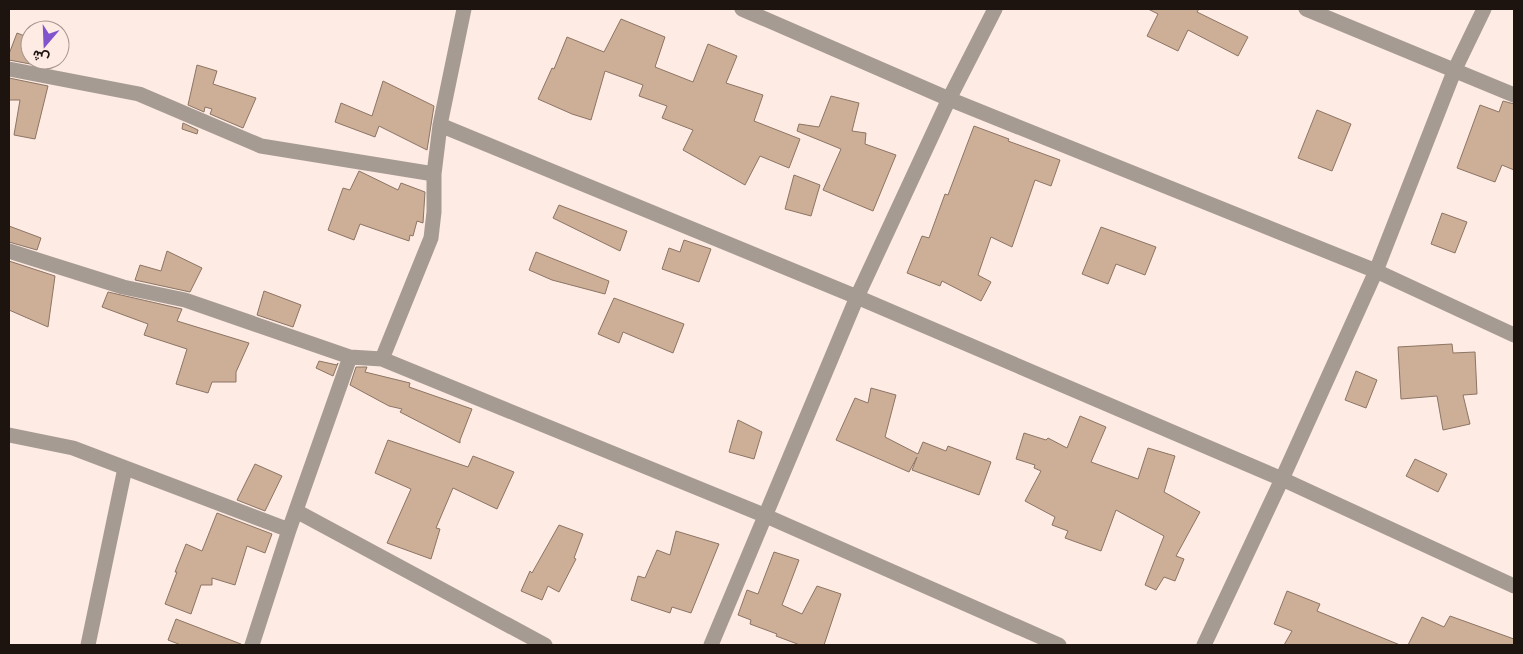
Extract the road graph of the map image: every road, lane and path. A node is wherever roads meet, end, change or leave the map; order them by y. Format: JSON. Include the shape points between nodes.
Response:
{"nodes":[{"id":1,"x":464,"y":9,"type":"edge"},
{"id":2,"x":742,"y":9,"type":"edge"},
{"id":3,"x":995,"y":9,"type":"edge"},
{"id":4,"x":1306,"y":9,"type":"edge"},
{"id":5,"x":1484,"y":9,"type":"edge"},
{"id":6,"x":1455,"y":69,"type":"junction"},
{"id":7,"x":9,"y":70,"type":"edge"},
{"id":8,"x":1514,"y":94,"type":"edge"},
{"id":9,"x":949,"y":99,"type":"junction"},
{"id":10,"x":440,"y":125,"type":"junction"},
{"id":11,"x":434,"y":174,"type":"junction"},
{"id":12,"x":9,"y":252,"type":"edge"},
{"id":13,"x":1376,"y":271,"type":"junction"},
{"id":14,"x":857,"y":297,"type":"junction"},
{"id":15,"x":1514,"y":335,"type":"edge"},
{"id":16,"x":350,"y":357,"type":"junction"},
{"id":17,"x":382,"y":359,"type":"junction"},
{"id":18,"x":9,"y":435,"type":"edge"},
{"id":19,"x":126,"y":468,"type":"junction"},
{"id":20,"x":1282,"y":479,"type":"junction"},
{"id":21,"x":296,"y":510,"type":"junction"},
{"id":22,"x":766,"y":516,"type":"junction"},
{"id":23,"x":289,"y":530,"type":"junction"},
{"id":24,"x":1514,"y":586,"type":"edge"},
{"id":25,"x":88,"y":645,"type":"edge"},
{"id":26,"x":252,"y":645,"type":"edge"},
{"id":27,"x":544,"y":645,"type":"edge"},
{"id":28,"x":711,"y":645,"type":"edge"},
{"id":29,"x":1059,"y":645,"type":"edge"},
{"id":30,"x":1204,"y":645,"type":"edge"}],
"edges":[{"from":1,"to":10,"type":"street"},
{"from":2,"to":9,"type":"street"},
{"from":3,"to":9,"type":"street"},
{"from":4,"to":6,"type":"street"},
{"from":5,"to":6,"type":"street"},
{"from":6,"to":8,"type":"street"},
{"from":6,"to":13,"type":"street"},
{"from":7,"to":11,"type":"street","via":[[139,94],[261,146]]},
{"from":9,"to":13,"type":"street"},
{"from":9,"to":14,"type":"street"},
{"from":10,"to":11,"type":"street"},
{"from":10,"to":14,"type":"street"},
{"from":11,"to":17,"type":"street","via":[[431,238]]},
{"from":12,"to":16,"type":"street","via":[[123,287],[185,300]]},
{"from":13,"to":15,"type":"street"},
{"from":13,"to":20,"type":"street"},
{"from":14,"to":20,"type":"street"},
{"from":14,"to":22,"type":"street"},
{"from":16,"to":17,"type":"street"},
{"from":16,"to":21,"type":"street"},
{"from":17,"to":22,"type":"street"},
{"from":18,"to":19,"type":"street","via":[[73,448]]},
{"from":19,"to":23,"type":"street"},
{"from":19,"to":25,"type":"street"},
{"from":20,"to":24,"type":"street"},
{"from":20,"to":30,"type":"street"},
{"from":21,"to":23,"type":"street"},
{"from":21,"to":27,"type":"street"},
{"from":22,"to":28,"type":"street"},
{"from":22,"to":29,"type":"street"},
{"from":23,"to":26,"type":"street"}]}
